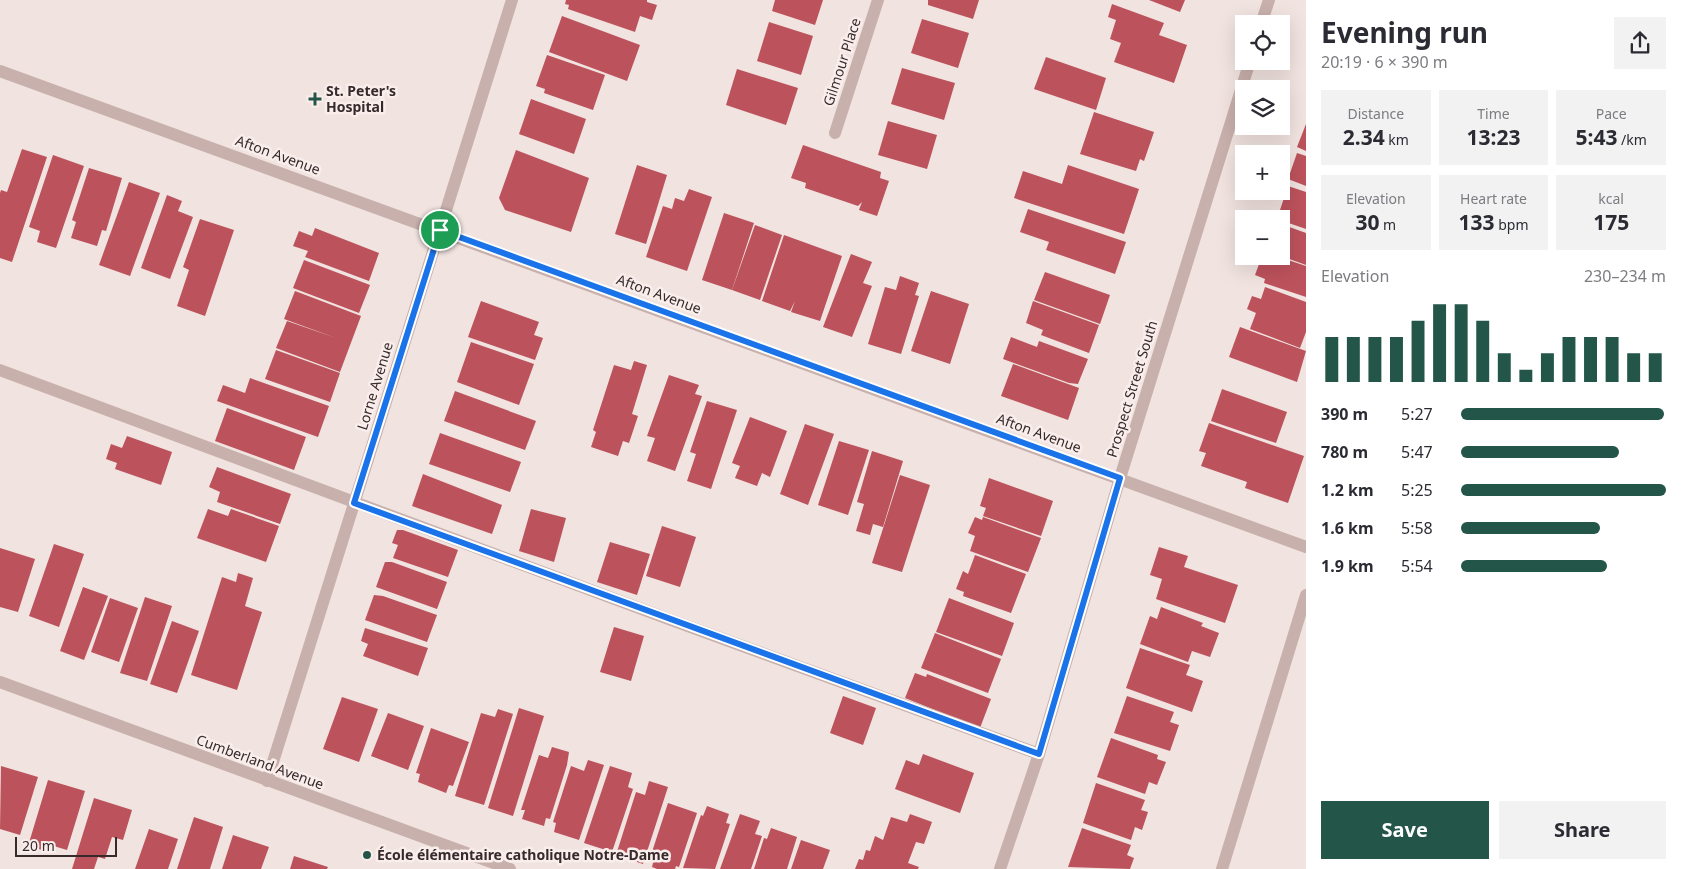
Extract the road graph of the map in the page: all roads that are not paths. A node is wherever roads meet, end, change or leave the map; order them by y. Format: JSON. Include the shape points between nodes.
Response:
{"nodes":[{"id":1,"x":512,"y":0,"type":"edge"},
{"id":2,"x":878,"y":0,"type":"edge"},
{"id":3,"x":1269,"y":0,"type":"edge"},
{"id":4,"x":1265,"y":15,"type":"edge"},
{"id":5,"x":1247,"y":70,"type":"edge"},
{"id":6,"x":0,"y":71,"type":"edge"},
{"id":7,"x":835,"y":133,"type":"dead end"},
{"id":8,"x":440,"y":230,"type":"junction"},
{"id":9,"x":0,"y":370,"type":"edge"},
{"id":10,"x":1120,"y":478,"type":"junction"},
{"id":11,"x":354,"y":503,"type":"junction"},
{"id":12,"x":1306,"y":547,"type":"edge"},
{"id":13,"x":1306,"y":596,"type":"edge"},
{"id":14,"x":0,"y":682,"type":"edge"},
{"id":15,"x":1039,"y":754,"type":"junction"},
{"id":16,"x":267,"y":781,"type":"junction"},
{"id":17,"x":510,"y":869,"type":"edge"},
{"id":18,"x":1000,"y":869,"type":"edge"},
{"id":19,"x":1222,"y":869,"type":"edge"}],
"edges":[{"from":1,"to":8,"type":"street","name":"Lorne Avenue"},
{"from":2,"to":7,"type":"street","name":"Gilmour Place"},
{"from":3,"to":4,"type":"street"},
{"from":5,"to":10,"type":"street","name":"Prospect Street South"},
{"from":6,"to":8,"type":"street","name":"Afton Avenue"},
{"from":8,"to":10,"type":"street","name":"Afton Avenue"},
{"from":8,"to":11,"type":"street","name":"Lorne Avenue"},
{"from":9,"to":11,"type":"street"},
{"from":10,"to":12,"type":"street","name":"Afton Avenue"},
{"from":10,"to":15,"type":"street","name":"Prospect Street South"},
{"from":11,"to":15,"type":"street"},
{"from":11,"to":16,"type":"street","name":"Lorne Avenue"},
{"from":13,"to":19,"type":"street"},
{"from":14,"to":16,"type":"street","name":"Cumberland Avenue"},
{"from":15,"to":18,"type":"street","name":"Prospect Street South"},
{"from":16,"to":17,"type":"street","name":"Cumberland Avenue"}]}
